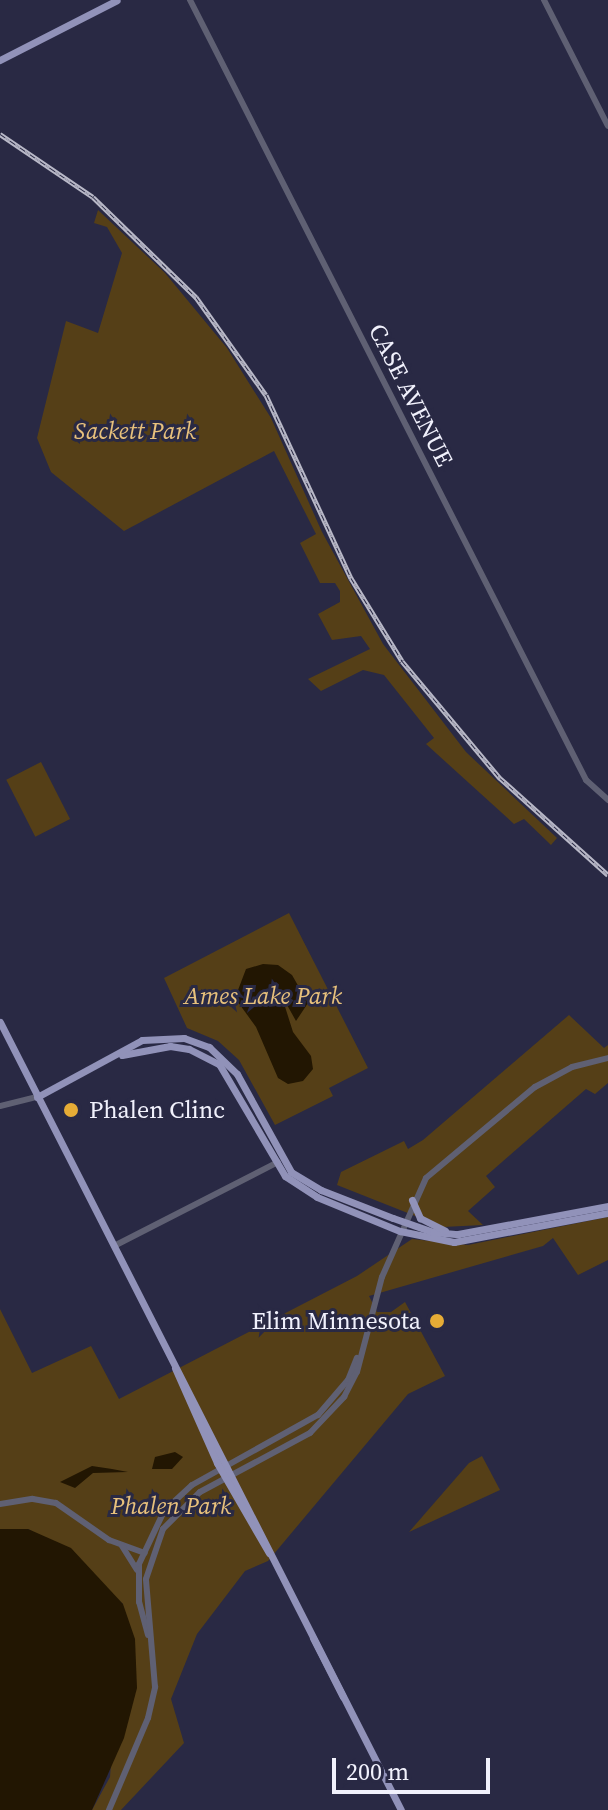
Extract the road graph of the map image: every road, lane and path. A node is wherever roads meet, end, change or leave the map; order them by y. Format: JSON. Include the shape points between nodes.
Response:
{"nodes":[{"id":1,"x":117,"y":0,"type":"edge"},
{"id":2,"x":190,"y":0,"type":"edge"},
{"id":3,"x":544,"y":0,"type":"edge"},
{"id":4,"x":0,"y":60,"type":"edge"},
{"id":5,"x":608,"y":126,"type":"edge"},
{"id":6,"x":608,"y":800,"type":"edge"},
{"id":7,"x":0,"y":1022,"type":"edge"},
{"id":8,"x":608,"y":1058,"type":"edge"},
{"id":9,"x":37,"y":1097,"type":"junction"},
{"id":10,"x":0,"y":1106,"type":"edge"},
{"id":11,"x":279,"y":1162,"type":"junction"},
{"id":12,"x":412,"y":1200,"type":"junction"},
{"id":13,"x":608,"y":1206,"type":"edge"},
{"id":14,"x":608,"y":1213,"type":"edge"},
{"id":15,"x":403,"y":1222,"type":"junction"},
{"id":16,"x":400,"y":1231,"type":"junction"},
{"id":17,"x":475,"y":1232,"type":"junction"},
{"id":18,"x":114,"y":1246,"type":"junction"},
{"id":19,"x":364,"y":1339,"type":"junction"},
{"id":20,"x":175,"y":1368,"type":"junction"},
{"id":21,"x":229,"y":1465,"type":"junction"},
{"id":22,"x":220,"y":1470,"type":"junction"},
{"id":23,"x":234,"y":1474,"type":"junction"},
{"id":24,"x":225,"y":1479,"type":"junction"},
{"id":25,"x":0,"y":1504,"type":"edge"},
{"id":26,"x":122,"y":1546,"type":"junction"},
{"id":27,"x":142,"y":1552,"type":"junction"},
{"id":28,"x":152,"y":1555,"type":"junction"},
{"id":29,"x":271,"y":1555,"type":"junction"},
{"id":30,"x":138,"y":1573,"type":"junction"},
{"id":31,"x":153,"y":1650,"type":"junction"},
{"id":32,"x":109,"y":1810,"type":"edge"},
{"id":33,"x":401,"y":1810,"type":"edge"}],
"edges":[{"from":1,"to":4,"type":"main road"},
{"from":2,"to":6,"type":"street","name":"CASE AVENUE","via":[[586,780]]},
{"from":3,"to":5,"type":"street"},
{"from":7,"to":9,"type":"main road"},
{"from":8,"to":12,"type":"street","via":[[572,1067],[535,1087],[431,1172]]},
{"from":9,"to":10,"type":"street"},
{"from":9,"to":11,"type":"main road","via":[[122,1055],[170,1046],[189,1049],[219,1064]]},
{"from":9,"to":18,"type":"main road"},
{"from":11,"to":15,"type":"main road","via":[[304,1181]]},
{"from":11,"to":16,"type":"main road","via":[[317,1197]]},
{"from":11,"to":18,"type":"street"},
{"from":12,"to":15,"type":"street"},
{"from":12,"to":17,"type":"main road","via":[[418,1216],[436,1228]]},
{"from":13,"to":17,"type":"main road"},
{"from":14,"to":16,"type":"main road","via":[[454,1242]]},
{"from":15,"to":16,"type":"street"},
{"from":15,"to":17,"type":"main road","via":[[433,1232]]},
{"from":16,"to":19,"type":"street"},
{"from":18,"to":20,"type":"main road"},
{"from":19,"to":21,"type":"street","via":[[348,1380],[318,1415]]},
{"from":19,"to":23,"type":"street","via":[[351,1385],[329,1415],[298,1440]]},
{"from":20,"to":21,"type":"main road"},
{"from":20,"to":22,"type":"main road"},
{"from":21,"to":22,"type":"street"},
{"from":21,"to":23,"type":"main road"},
{"from":22,"to":24,"type":"main road"},
{"from":22,"to":27,"type":"street","via":[[169,1504]]},
{"from":23,"to":24,"type":"street"},
{"from":23,"to":29,"type":"main road"},
{"from":24,"to":28,"type":"street","via":[[180,1508]]},
{"from":24,"to":29,"type":"main road"},
{"from":25,"to":26,"type":"street","via":[[33,1499],[56,1503]]},
{"from":26,"to":27,"type":"street"},
{"from":26,"to":30,"type":"street"},
{"from":27,"to":28,"type":"street"},
{"from":27,"to":30,"type":"street"},
{"from":28,"to":31,"type":"street","via":[[146,1589]]},
{"from":29,"to":33,"type":"main road"},
{"from":30,"to":31,"type":"street","via":[[139,1602]]},
{"from":31,"to":32,"type":"street","via":[[155,1687],[148,1718]]}]}
